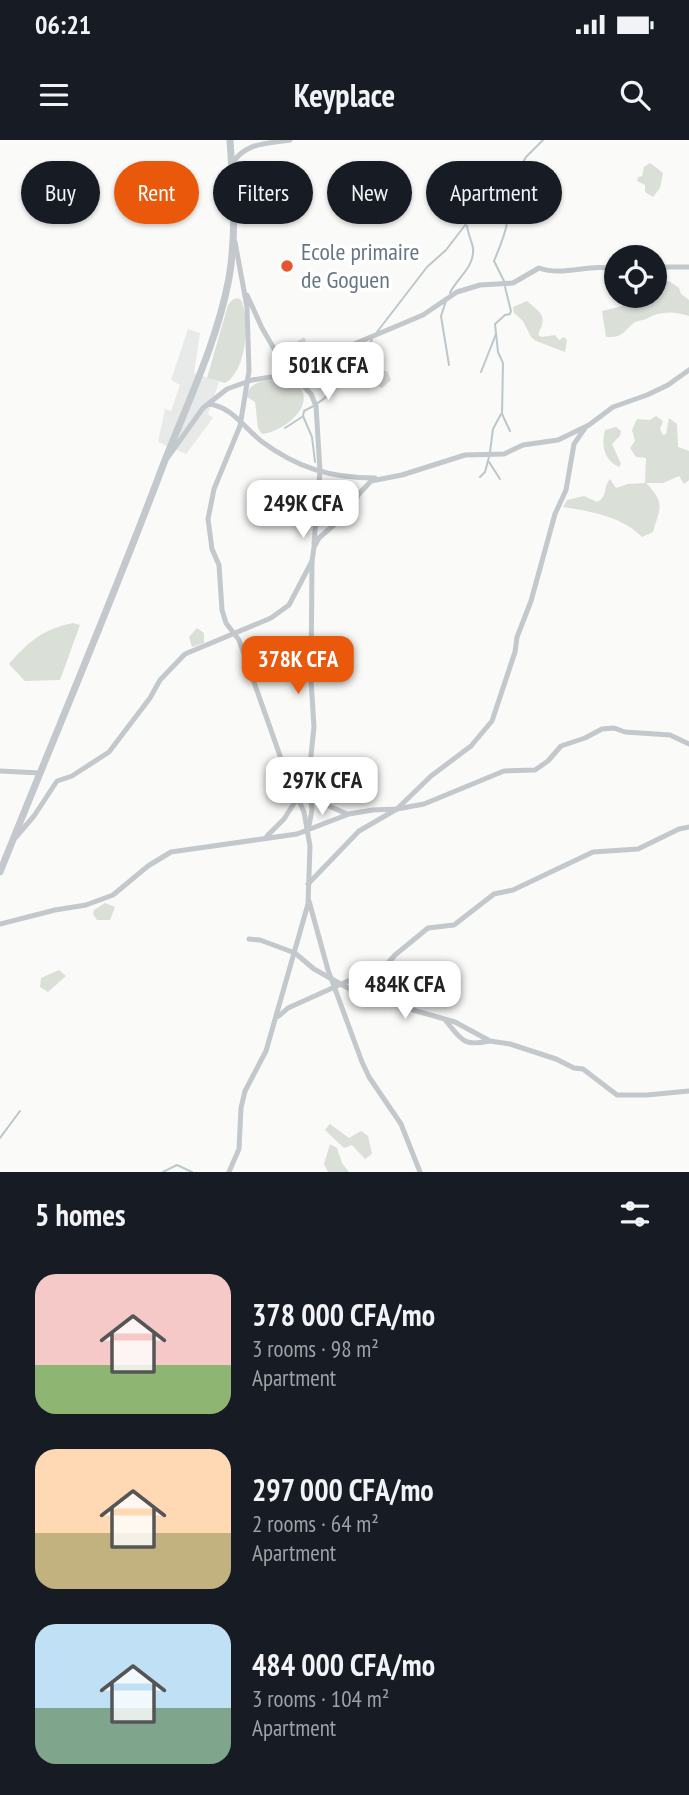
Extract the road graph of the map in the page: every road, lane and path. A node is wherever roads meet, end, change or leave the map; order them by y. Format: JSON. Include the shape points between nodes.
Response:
{"nodes":[{"id":1,"x":290,"y":140,"type":"edge"},
{"id":2,"x":230,"y":142,"type":"edge"},
{"id":3,"x":232,"y":161,"type":"edge"},
{"id":4,"x":234,"y":161,"type":"edge"},
{"id":5,"x":234,"y":224,"type":"edge"},
{"id":6,"x":234,"y":236,"type":"junction"},
{"id":7,"x":604,"y":267,"type":"edge"},
{"id":8,"x":667,"y":267,"type":"edge"},
{"id":9,"x":689,"y":267,"type":"edge"},
{"id":10,"x":243,"y":282,"type":"junction"},
{"id":11,"x":689,"y":370,"type":"edge"},
{"id":12,"x":295,"y":377,"type":"junction"},
{"id":13,"x":248,"y":381,"type":"junction"},
{"id":14,"x":208,"y":404,"type":"junction"},
{"id":15,"x":240,"y":422,"type":"junction"},
{"id":16,"x":586,"y":427,"type":"junction"},
{"id":17,"x":164,"y":463,"type":"junction"},
{"id":18,"x":320,"y":471,"type":"junction"},
{"id":19,"x":378,"y":478,"type":"junction"},
{"id":20,"x":314,"y":547,"type":"junction"},
{"id":21,"x":313,"y":561,"type":"junction"},
{"id":22,"x":234,"y":634,"type":"junction"},
{"id":23,"x":689,"y":744,"type":"edge"},
{"id":24,"x":0,"y":771,"type":"edge"},
{"id":25,"x":40,"y":773,"type":"junction"},
{"id":26,"x":309,"y":780,"type":"junction"},
{"id":27,"x":310,"y":793,"type":"junction"},
{"id":28,"x":298,"y":798,"type":"junction"},
{"id":29,"x":397,"y":809,"type":"junction"},
{"id":30,"x":349,"y":814,"type":"junction"},
{"id":31,"x":689,"y":827,"type":"edge"},
{"id":32,"x":308,"y":830,"type":"junction"},
{"id":33,"x":264,"y":839,"type":"junction"},
{"id":34,"x":12,"y":842,"type":"junction"},
{"id":35,"x":0,"y":872,"type":"edge"},
{"id":36,"x":309,"y":884,"type":"junction"},
{"id":37,"x":308,"y":898,"type":"junction"},
{"id":38,"x":0,"y":924,"type":"edge"},
{"id":39,"x":249,"y":939,"type":"dead end"},
{"id":40,"x":295,"y":953,"type":"junction"},
{"id":41,"x":331,"y":979,"type":"junction"},
{"id":42,"x":337,"y":986,"type":"junction"},
{"id":43,"x":444,"y":1018,"type":"junction"},
{"id":44,"x":276,"y":1020,"type":"junction"},
{"id":45,"x":490,"y":1041,"type":"junction"},
{"id":46,"x":689,"y":1091,"type":"edge"},
{"id":47,"x":229,"y":1172,"type":"edge"},
{"id":48,"x":420,"y":1172,"type":"edge"}],
"edges":[{"from":1,"to":4,"type":"street","via":[[248,147]]},
{"from":2,"to":3,"type":"street"},
{"from":5,"to":6,"type":"street"},
{"from":6,"to":10,"type":"street"},
{"from":6,"to":17,"type":"street","via":[[218,324]]},
{"from":7,"to":12,"type":"street","via":[[555,272],[539,268],[513,283],[468,288]]},
{"from":8,"to":9,"type":"street"},
{"from":10,"to":12,"type":"street","via":[[262,328]]},
{"from":10,"to":13,"type":"street","via":[[250,351]]},
{"from":11,"to":16,"type":"street","via":[[647,396],[613,407]]},
{"from":12,"to":13,"type":"street"},
{"from":12,"to":18,"type":"street","via":[[316,406]]},
{"from":13,"to":14,"type":"street","via":[[227,389]]},
{"from":13,"to":15,"type":"street"},
{"from":14,"to":15,"type":"street","via":[[219,405]]},
{"from":14,"to":17,"type":"street"},
{"from":15,"to":18,"type":"street","via":[[261,441]]},
{"from":15,"to":22,"type":"street","via":[[214,489],[208,519],[219,565],[222,610]]},
{"from":16,"to":19,"type":"street","via":[[558,440],[523,445],[504,454],[473,454]]},
{"from":16,"to":29,"type":"street","via":[[574,444],[566,490],[492,721],[471,746]]},
{"from":17,"to":25,"type":"street"},
{"from":18,"to":19,"type":"street"},
{"from":18,"to":20,"type":"street"},
{"from":19,"to":20,"type":"street","via":[[364,487],[352,509],[328,528]]},
{"from":20,"to":21,"type":"street"},
{"from":21,"to":22,"type":"street","via":[[289,605]]},
{"from":21,"to":26,"type":"street","via":[[310,680],[314,727]]},
{"from":22,"to":28,"type":"street"},
{"from":22,"to":34,"type":"street","via":[[179,659],[108,751],[57,781]]},
{"from":23,"to":29,"type":"street","via":[[670,735],[601,729],[561,746],[535,770],[504,771],[424,804]]},
{"from":24,"to":25,"type":"street"},
{"from":25,"to":34,"type":"street"},
{"from":26,"to":27,"type":"street"},
{"from":26,"to":28,"type":"street"},
{"from":27,"to":30,"type":"street"},
{"from":27,"to":32,"type":"street"},
{"from":28,"to":32,"type":"street"},
{"from":28,"to":33,"type":"street"},
{"from":29,"to":30,"type":"street"},
{"from":29,"to":36,"type":"street","via":[[359,831]]},
{"from":30,"to":32,"type":"street"},
{"from":31,"to":42,"type":"street","via":[[638,849],[593,852],[513,890],[494,894],[454,925],[428,928],[388,963]]},
{"from":32,"to":33,"type":"street"},
{"from":32,"to":36,"type":"street"},
{"from":33,"to":38,"type":"street","via":[[171,852],[113,895]]},
{"from":34,"to":35,"type":"street"},
{"from":36,"to":37,"type":"street"},
{"from":37,"to":40,"type":"street"},
{"from":37,"to":41,"type":"street"},
{"from":39,"to":40,"type":"street"},
{"from":40,"to":41,"type":"street"},
{"from":40,"to":44,"type":"street"},
{"from":41,"to":42,"type":"street"},
{"from":42,"to":43,"type":"street"},
{"from":42,"to":44,"type":"street","via":[[288,1008]]},
{"from":42,"to":48,"type":"street","via":[[362,1062],[401,1124]]},
{"from":43,"to":45,"type":"street"},
{"from":43,"to":45,"type":"street","via":[[462,1040],[472,1044]]},
{"from":44,"to":47,"type":"street","via":[[245,1091],[239,1149]]},
{"from":45,"to":46,"type":"street","via":[[583,1069],[617,1095]]}]}
